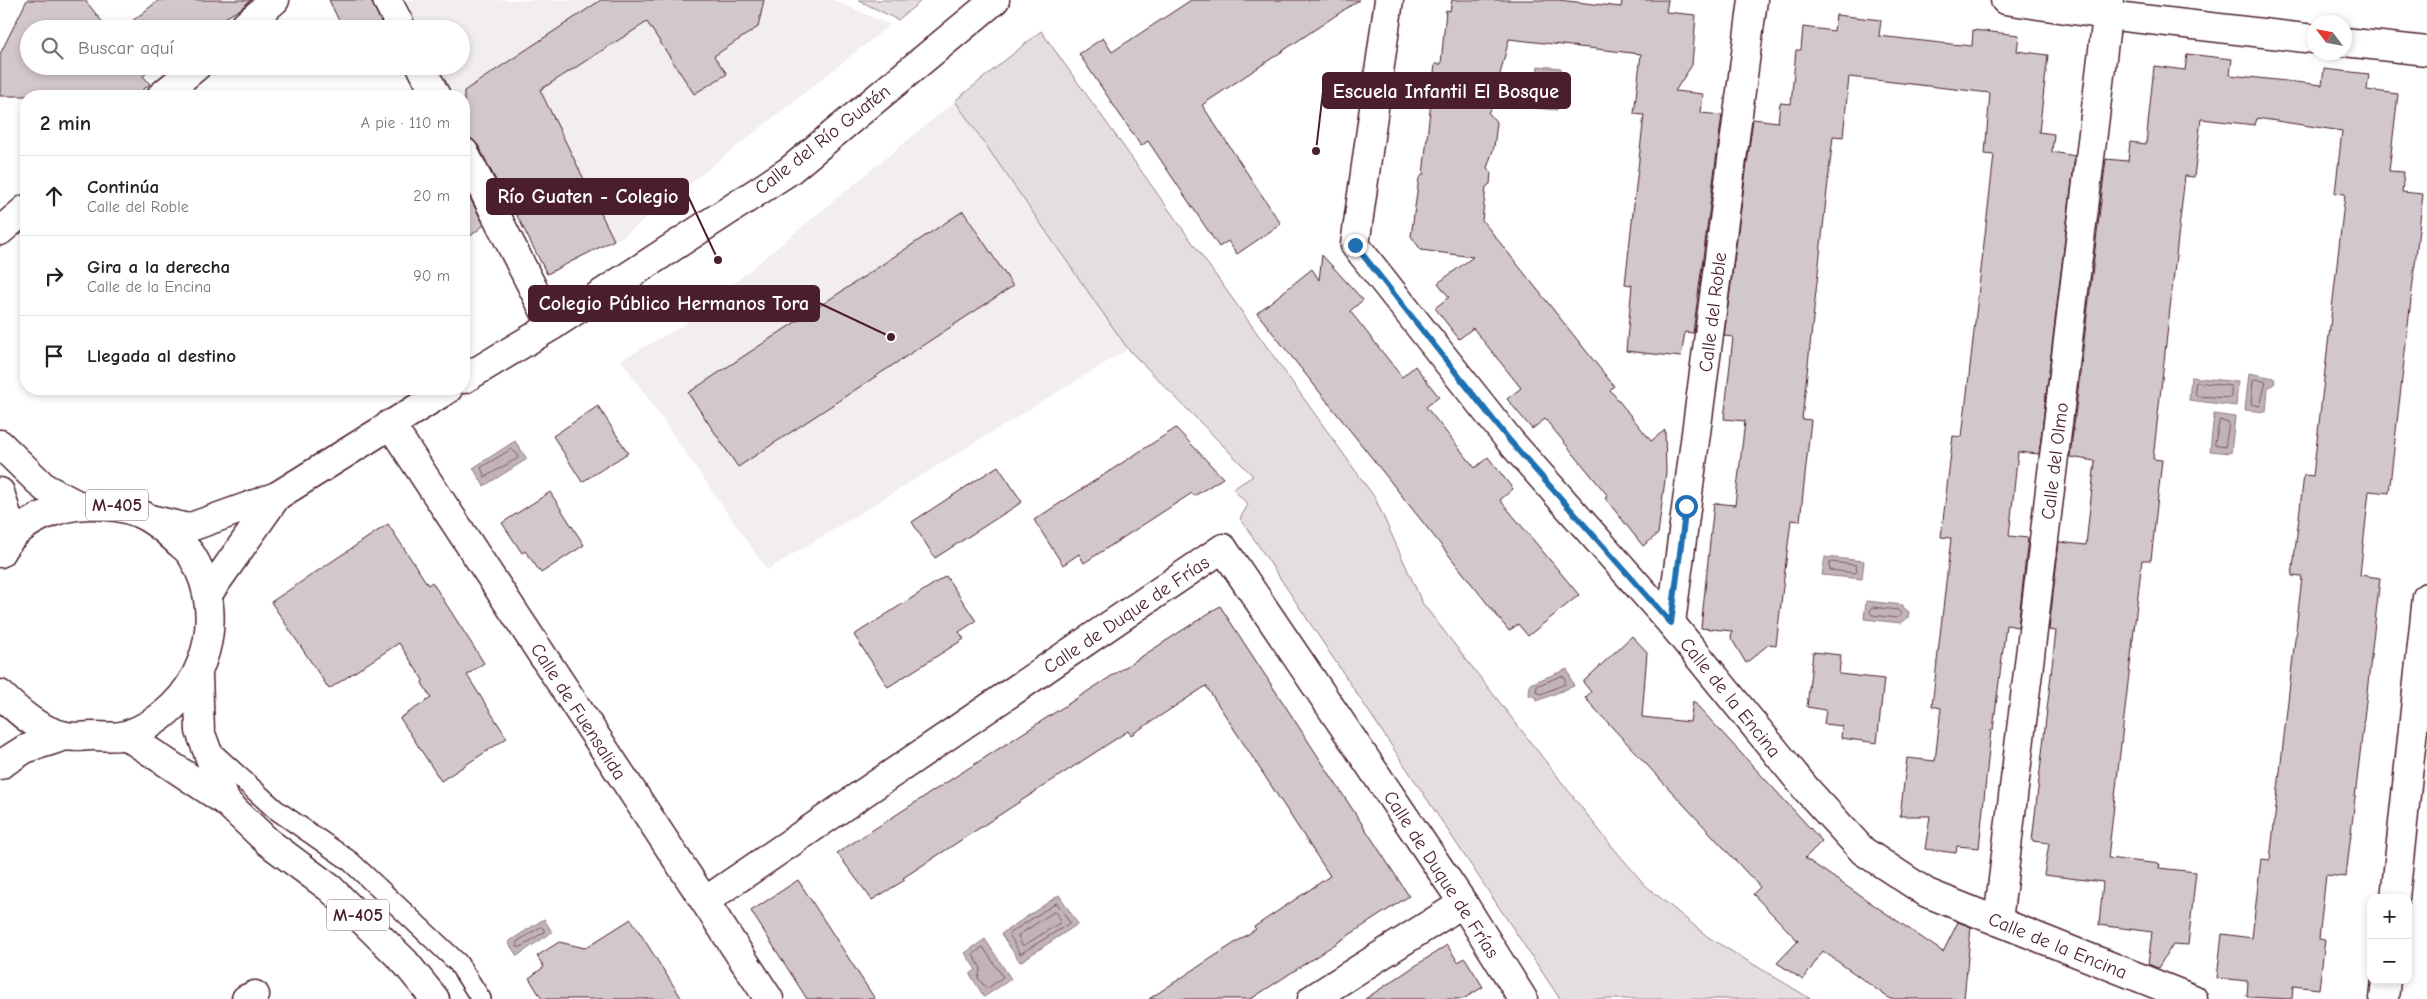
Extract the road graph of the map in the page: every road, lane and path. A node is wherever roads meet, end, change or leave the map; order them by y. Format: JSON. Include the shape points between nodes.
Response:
{"nodes":[{"id":1,"x":276,"y":0,"type":"edge"},
{"id":2,"x":387,"y":0,"type":"edge"},
{"id":3,"x":995,"y":0,"type":"edge"},
{"id":4,"x":1389,"y":0,"type":"edge"},
{"id":5,"x":1752,"y":0,"type":"edge"},
{"id":6,"x":2005,"y":0,"type":"edge"},
{"id":7,"x":2108,"y":7,"type":"edge"},
{"id":8,"x":252,"y":20,"type":"edge"},
{"id":9,"x":397,"y":20,"type":"edge"},
{"id":10,"x":2307,"y":37,"type":"edge"},
{"id":11,"x":2352,"y":43,"type":"edge"},
{"id":12,"x":2427,"y":51,"type":"edge"},
{"id":13,"x":186,"y":75,"type":"edge"},
{"id":14,"x":426,"y":75,"type":"edge"},
{"id":15,"x":168,"y":90,"type":"edge"},
{"id":16,"x":433,"y":90,"type":"edge"},
{"id":17,"x":470,"y":164,"type":"edge"},
{"id":18,"x":20,"y":214,"type":"edge"},
{"id":19,"x":0,"y":231,"type":"edge"},
{"id":20,"x":552,"y":326,"type":"junction"},
{"id":21,"x":470,"y":375,"type":"edge"},
{"id":22,"x":438,"y":395,"type":"edge"},
{"id":23,"x":390,"y":424,"type":"junction"},
{"id":24,"x":0,"y":444,"type":"edge"},
{"id":25,"x":0,"y":492,"type":"edge"},
{"id":26,"x":277,"y":496,"type":"junction"},
{"id":27,"x":76,"y":504,"type":"junction"},
{"id":28,"x":156,"y":520,"type":"junction"},
{"id":29,"x":3,"y":547,"type":"edge"},
{"id":30,"x":208,"y":594,"type":"junction"},
{"id":31,"x":2427,"y":597,"type":"edge"},
{"id":32,"x":1671,"y":623,"type":"junction"},
{"id":33,"x":198,"y":675,"type":"junction"},
{"id":34,"x":0,"y":694,"type":"edge"},
{"id":35,"x":125,"y":735,"type":"junction"},
{"id":36,"x":66,"y":736,"type":"junction"},
{"id":37,"x":205,"y":745,"type":"junction"},
{"id":38,"x":0,"y":764,"type":"edge"},
{"id":39,"x":226,"y":802,"type":"junction"},
{"id":40,"x":2395,"y":894,"type":"edge"},
{"id":41,"x":704,"y":901,"type":"junction"},
{"id":42,"x":1463,"y":903,"type":"junction"},
{"id":43,"x":1998,"y":921,"type":"junction"},
{"id":44,"x":2386,"y":984,"type":"edge"},
{"id":45,"x":435,"y":999,"type":"edge"},
{"id":46,"x":481,"y":999,"type":"edge"},
{"id":47,"x":769,"y":999,"type":"edge"},
{"id":48,"x":1312,"y":999,"type":"edge"},
{"id":49,"x":1523,"y":999,"type":"edge"},
{"id":50,"x":2193,"y":999,"type":"edge"},
{"id":51,"x":2384,"y":999,"type":"edge"}],
"edges":[{"from":1,"to":8,"type":"street"},
{"from":2,"to":9,"type":"street"},
{"from":3,"to":20,"type":"street","name":"Calle del Río Guatén","via":[[788,171]]},
{"from":4,"to":32,"type":"street","name":"Calle de la Encina","via":[[1355,245],[1510,441]]},
{"from":5,"to":32,"type":"street","name":"Calle del Roble"},
{"from":6,"to":7,"type":"street"},
{"from":7,"to":10,"type":"street"},
{"from":7,"to":43,"type":"street","name":"Calle del Olmo"},
{"from":11,"to":12,"type":"street"},
{"from":13,"to":15,"type":"street"},
{"from":14,"to":16,"type":"street"},
{"from":17,"to":20,"type":"street"},
{"from":18,"to":19,"type":"street"},
{"from":20,"to":21,"type":"street","name":"Calle del Río Guatén"},
{"from":22,"to":23,"type":"street"},
{"from":23,"to":26,"type":"street"},
{"from":23,"to":41,"type":"street","name":"Calle de Fuensalida"},
{"from":24,"to":27,"type":"street","number":"M-405","via":[[45,488]]},
{"from":25,"to":29,"type":"street","number":"M-405","via":[[7,515]]},
{"from":26,"to":28,"type":"street","via":[[188,528]]},
{"from":26,"to":30,"type":"street"},
{"from":27,"to":28,"type":"street","number":"M-405","via":[[117,505]]},
{"from":27,"to":29,"type":"street","number":"M-405","via":[[37,518]]},
{"from":28,"to":30,"type":"street","number":"M-405","via":[[192,556]]},
{"from":30,"to":33,"type":"street","number":"M-405","via":[[210,635]]},
{"from":31,"to":40,"type":"street"},
{"from":32,"to":43,"type":"street","name":"Calle de la Encina","via":[[1807,790],[1863,851],[1927,893]]},
{"from":33,"to":35,"type":"street","number":"M-405","via":[[162,718]]},
{"from":33,"to":37,"type":"street","number":"M-405","via":[[200,731]]},
{"from":34,"to":36,"type":"street","number":"M-405","via":[[28,720]]},
{"from":35,"to":36,"type":"street","number":"M-405"},
{"from":35,"to":39,"type":"street","number":"M-405"},
{"from":36,"to":38,"type":"street","via":[[25,749]]},
{"from":37,"to":39,"type":"street","number":"M-405"},
{"from":37,"to":46,"type":"lane","via":[[275,810],[350,861],[458,963]]},
{"from":39,"to":45,"type":"street","number":"M-405","via":[[268,842],[331,888],[405,962]]},
{"from":41,"to":42,"type":"street","name":"Calle de Duque de Frías","via":[[1223,548]]},
{"from":41,"to":47,"type":"street","name":"Calle de Fuensalida"},
{"from":42,"to":48,"type":"street"},
{"from":42,"to":49,"type":"street","name":"Calle de Duque de Frías"},
{"from":43,"to":50,"type":"street","name":"Calle de la Encina"},
{"from":44,"to":51,"type":"street"}]}
